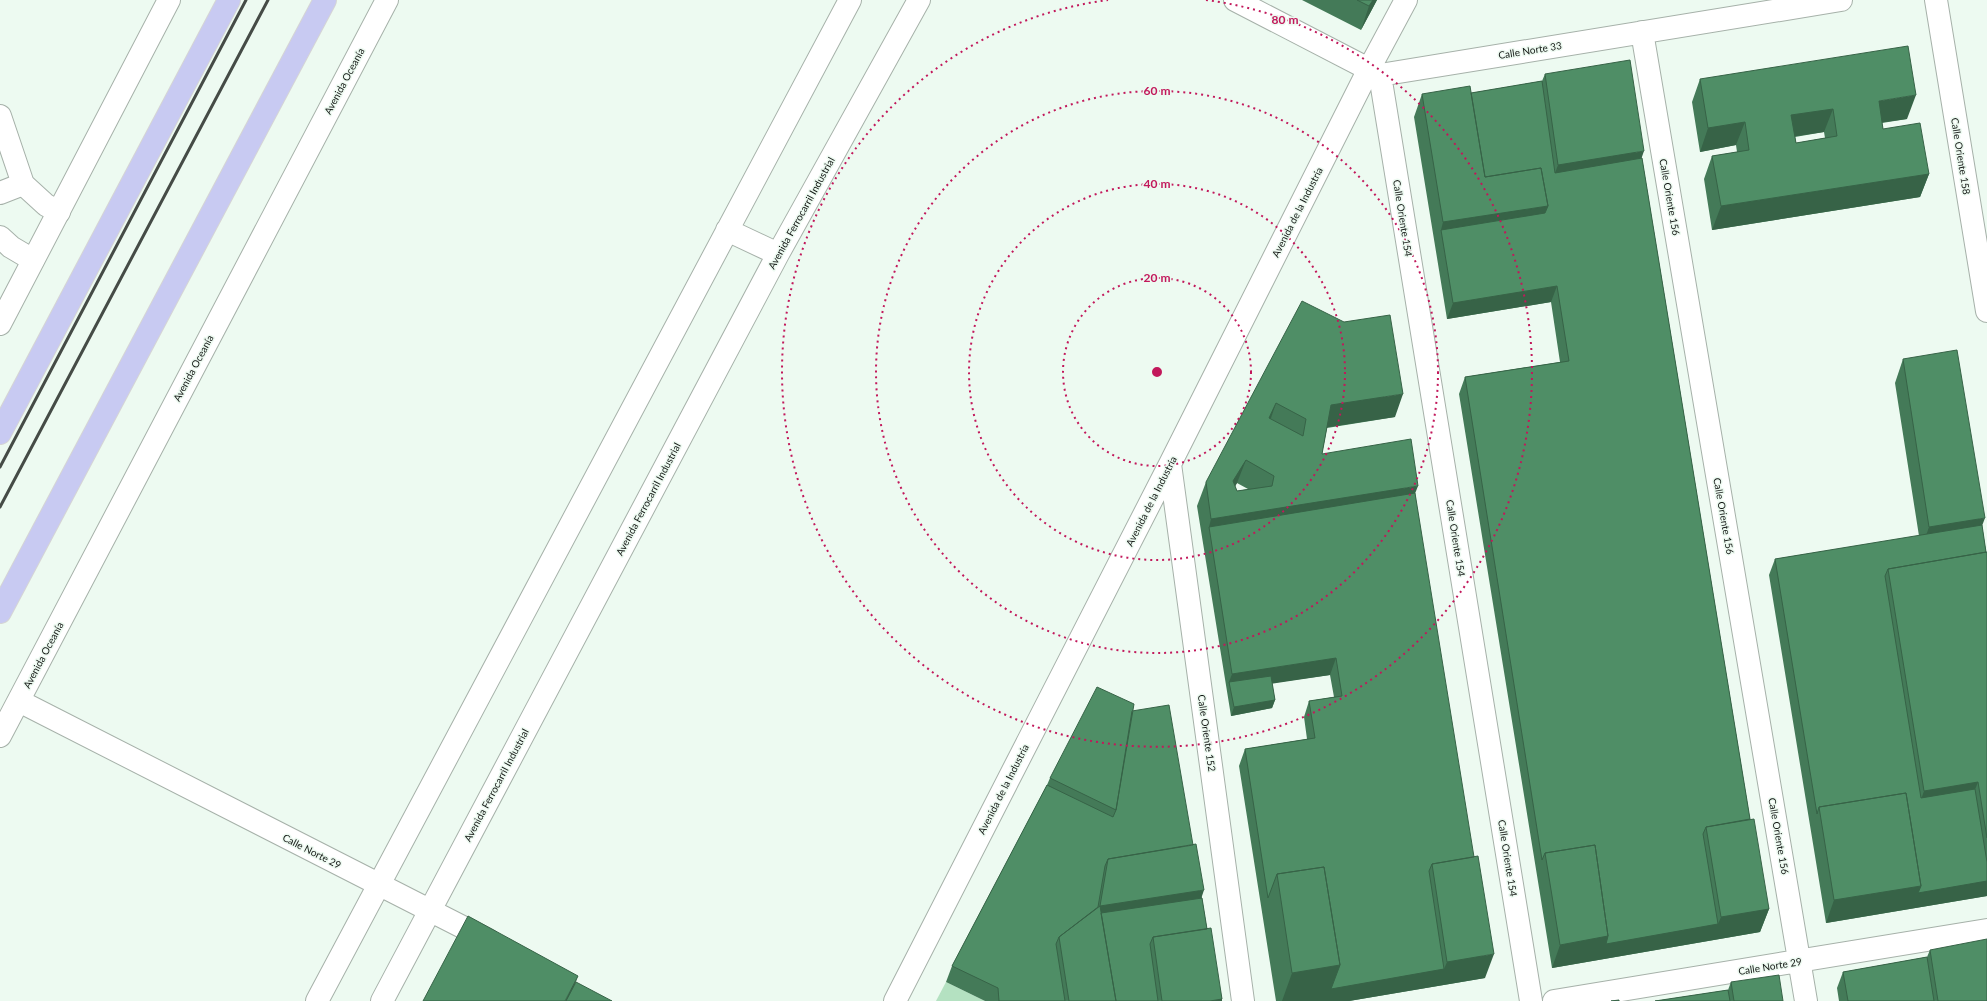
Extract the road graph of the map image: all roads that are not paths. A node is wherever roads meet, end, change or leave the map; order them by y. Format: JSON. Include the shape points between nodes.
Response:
{"nodes":[{"id":1,"x":169,"y":0,"type":"edge"},
{"id":2,"x":229,"y":0,"type":"edge"},
{"id":3,"x":325,"y":0,"type":"edge"},
{"id":4,"x":386,"y":0,"type":"edge"},
{"id":5,"x":850,"y":0,"type":"edge"},
{"id":6,"x":919,"y":0,"type":"edge"},
{"id":7,"x":1235,"y":0,"type":"edge"},
{"id":8,"x":1406,"y":0,"type":"edge"},
{"id":9,"x":1841,"y":0,"type":"edge"},
{"id":10,"x":1936,"y":0,"type":"edge"},
{"id":11,"x":1642,"y":32,"type":"junction"},
{"id":12,"x":1374,"y":72,"type":"junction"},
{"id":13,"x":0,"y":116,"type":"edge"},
{"id":14,"x":23,"y":184,"type":"junction"},
{"id":15,"x":0,"y":193,"type":"edge"},
{"id":16,"x":59,"y":212,"type":"junction"},
{"id":17,"x":727,"y":230,"type":"junction"},
{"id":18,"x":0,"y":238,"type":"edge"},
{"id":19,"x":778,"y":254,"type":"junction"},
{"id":20,"x":33,"y":260,"type":"junction"},
{"id":21,"x":1987,"y":311,"type":"edge"},
{"id":22,"x":0,"y":324,"type":"edge"},
{"id":23,"x":0,"y":433,"type":"edge"},
{"id":24,"x":1170,"y":464,"type":"junction"},
{"id":25,"x":2,"y":612,"type":"edge"},
{"id":26,"x":19,"y":701,"type":"junction"},
{"id":27,"x":0,"y":736,"type":"edge"},
{"id":28,"x":378,"y":884,"type":"junction"},
{"id":29,"x":430,"y":910,"type":"junction"},
{"id":30,"x":1987,"y":930,"type":"edge"},
{"id":31,"x":507,"y":950,"type":"edge"},
{"id":32,"x":1800,"y":962,"type":"junction"},
{"id":33,"x":317,"y":1001,"type":"edge"},
{"id":34,"x":382,"y":1001,"type":"edge"},
{"id":35,"x":895,"y":1001,"type":"edge"},
{"id":36,"x":1243,"y":1001,"type":"edge"},
{"id":37,"x":1531,"y":1001,"type":"edge"},
{"id":38,"x":1554,"y":1001,"type":"edge"},
{"id":39,"x":1806,"y":1001,"type":"edge"}],
"edges":[{"from":1,"to":16,"type":"street"},
{"from":2,"to":23,"type":"highway"},
{"from":3,"to":25,"type":"highway"},
{"from":4,"to":26,"type":"street","name":"Avenida Oceanía"},
{"from":5,"to":17,"type":"street"},
{"from":6,"to":19,"type":"street","name":"Avenida Ferrocarril Industrial"},
{"from":7,"to":12,"type":"street"},
{"from":8,"to":12,"type":"street","name":"Avenida de la Industria"},
{"from":9,"to":11,"type":"street","name":"Calle Norte 33"},
{"from":10,"to":21,"type":"street","name":"Calle Oriente 158"},
{"from":11,"to":12,"type":"street","name":"Calle Norte 33"},
{"from":11,"to":32,"type":"street","name":"Calle Oriente 156"},
{"from":12,"to":24,"type":"street","name":"Avenida de la Industria"},
{"from":12,"to":37,"type":"street","name":"Calle Oriente 154"},
{"from":13,"to":14,"type":"street"},
{"from":14,"to":15,"type":"street"},
{"from":14,"to":16,"type":"street","via":[[46,205]]},
{"from":16,"to":20,"type":"street"},
{"from":17,"to":19,"type":"street"},
{"from":17,"to":28,"type":"street"},
{"from":18,"to":20,"type":"street"},
{"from":19,"to":29,"type":"street","name":"Avenida Ferrocarril Industrial"},
{"from":20,"to":22,"type":"street"},
{"from":24,"to":35,"type":"street","name":"Avenida de la Industria"},
{"from":24,"to":36,"type":"street","name":"Calle Oriente 152"},
{"from":26,"to":27,"type":"street","name":"Avenida Oceanía"},
{"from":26,"to":28,"type":"street","name":"Calle Norte 29"},
{"from":28,"to":29,"type":"street","name":"Calle Norte 29"},
{"from":28,"to":33,"type":"street"},
{"from":29,"to":31,"type":"street","name":"Calle Norte 29"},
{"from":29,"to":34,"type":"street","name":"Avenida Ferrocarril Industrial"},
{"from":30,"to":32,"type":"street","name":"Calle Norte 29"},
{"from":32,"to":38,"type":"street","name":"Calle Norte 29"},
{"from":32,"to":39,"type":"street","name":"Calle Oriente 156"}]}
